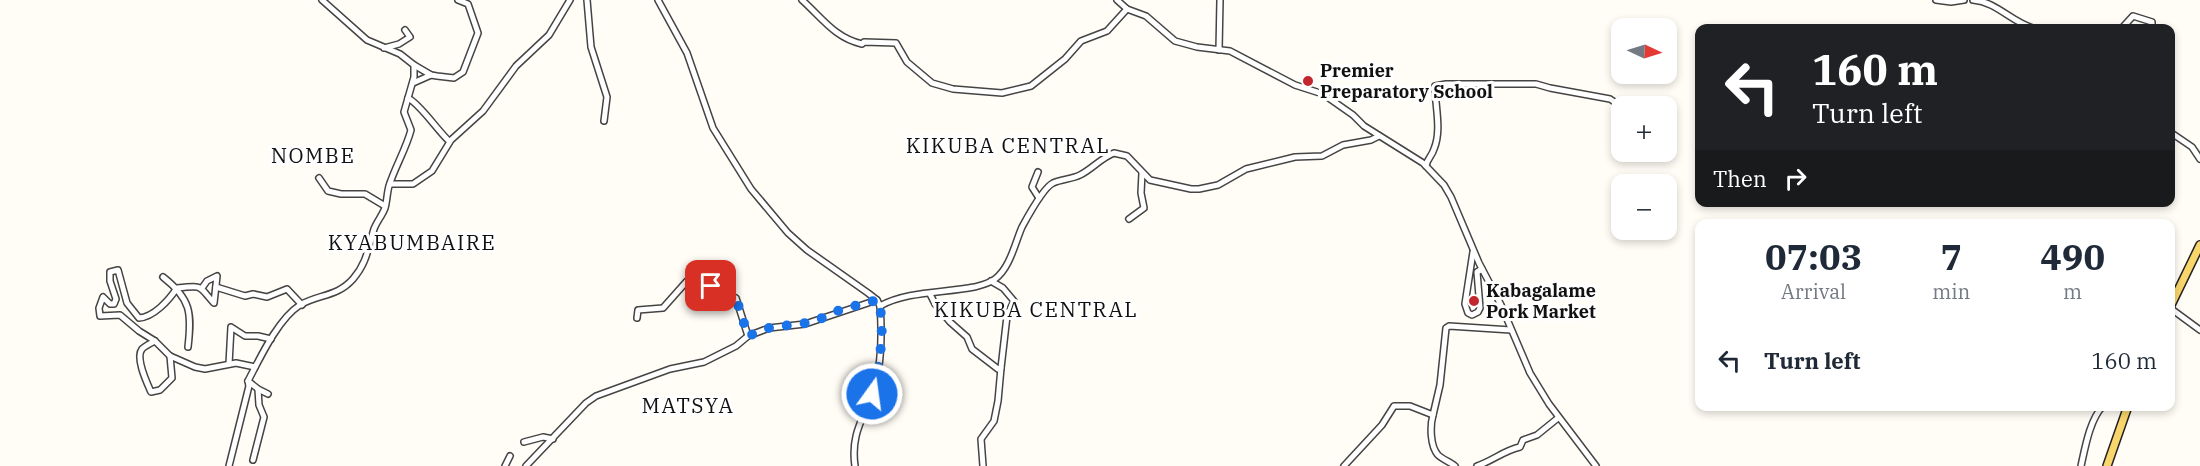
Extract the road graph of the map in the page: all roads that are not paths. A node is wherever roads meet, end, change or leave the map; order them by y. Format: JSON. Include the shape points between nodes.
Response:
{"nodes":[{"id":1,"x":322,"y":0,"type":"edge"},
{"id":2,"x":458,"y":0,"type":"edge"},
{"id":3,"x":570,"y":0,"type":"edge"},
{"id":4,"x":587,"y":0,"type":"edge"},
{"id":5,"x":658,"y":0,"type":"edge"},
{"id":6,"x":802,"y":0,"type":"edge"},
{"id":7,"x":1117,"y":0,"type":"edge"},
{"id":8,"x":1220,"y":0,"type":"edge"},
{"id":9,"x":1936,"y":0,"type":"edge"},
{"id":10,"x":1964,"y":0,"type":"edge"},
{"id":11,"x":1973,"y":0,"type":"edge"},
{"id":12,"x":1127,"y":9,"type":"junction"},
{"id":13,"x":2024,"y":24,"type":"edge"},
{"id":14,"x":2126,"y":24,"type":"edge"},
{"id":15,"x":2152,"y":24,"type":"edge"},
{"id":16,"x":405,"y":30,"type":"dead end"},
{"id":17,"x":384,"y":48,"type":"junction"},
{"id":18,"x":1219,"y":50,"type":"junction"},
{"id":19,"x":414,"y":64,"type":"junction"},
{"id":20,"x":431,"y":75,"type":"junction"},
{"id":21,"x":413,"y":83,"type":"junction"},
{"id":22,"x":408,"y":98,"type":"junction"},
{"id":23,"x":1611,"y":100,"type":"edge"},
{"id":24,"x":604,"y":121,"type":"dead end"},
{"id":25,"x":2175,"y":135,"type":"edge"},
{"id":26,"x":1379,"y":136,"type":"junction"},
{"id":27,"x":450,"y":141,"type":"junction"},
{"id":28,"x":2200,"y":159,"type":"edge"},
{"id":29,"x":1426,"y":166,"type":"junction"},
{"id":30,"x":1038,"y":172,"type":"dead end"},
{"id":31,"x":1142,"y":173,"type":"junction"},
{"id":32,"x":319,"y":178,"type":"dead end"},
{"id":33,"x":390,"y":184,"type":"junction"},
{"id":34,"x":1039,"y":198,"type":"junction"},
{"id":35,"x":385,"y":206,"type":"junction"},
{"id":36,"x":1129,"y":219,"type":"dead end"},
{"id":37,"x":2200,"y":245,"type":"edge"},
{"id":38,"x":1473,"y":249,"type":"junction"},
{"id":39,"x":2197,"y":261,"type":"edge"},
{"id":40,"x":1482,"y":269,"type":"junction"},
{"id":41,"x":163,"y":277,"type":"dead end"},
{"id":42,"x":991,"y":281,"type":"junction"},
{"id":43,"x":216,"y":287,"type":"junction"},
{"id":44,"x":177,"y":288,"type":"junction"},
{"id":45,"x":202,"y":288,"type":"junction"},
{"id":46,"x":930,"y":294,"type":"junction"},
{"id":47,"x":2175,"y":298,"type":"edge"},
{"id":48,"x":879,"y":303,"type":"junction"},
{"id":49,"x":302,"y":305,"type":"junction"},
{"id":50,"x":2175,"y":311,"type":"edge"},
{"id":51,"x":637,"y":318,"type":"dead end"},
{"id":52,"x":1511,"y":330,"type":"junction"},
{"id":53,"x":2200,"y":330,"type":"edge"},
{"id":54,"x":748,"y":336,"type":"junction"},
{"id":55,"x":271,"y":339,"type":"junction"},
{"id":56,"x":155,"y":341,"type":"junction"},
{"id":57,"x":188,"y":347,"type":"dead end"},
{"id":58,"x":170,"y":356,"type":"junction"},
{"id":59,"x":229,"y":364,"type":"junction"},
{"id":60,"x":255,"y":367,"type":"junction"},
{"id":61,"x":1001,"y":368,"type":"junction"},
{"id":62,"x":248,"y":381,"type":"junction"},
{"id":63,"x":258,"y":389,"type":"junction"},
{"id":64,"x":268,"y":394,"type":"dead end"},
{"id":65,"x":2098,"y":411,"type":"edge"},
{"id":66,"x":2126,"y":411,"type":"edge"},
{"id":67,"x":1433,"y":415,"type":"junction"},
{"id":68,"x":1558,"y":418,"type":"junction"},
{"id":69,"x":553,"y":439,"type":"junction"},
{"id":70,"x":524,"y":442,"type":"dead end"},
{"id":71,"x":510,"y":456,"type":"dead end"},
{"id":72,"x":253,"y":460,"type":"dead end"},
{"id":73,"x":229,"y":466,"type":"edge"},
{"id":74,"x":506,"y":466,"type":"edge"},
{"id":75,"x":527,"y":466,"type":"edge"},
{"id":76,"x":855,"y":466,"type":"edge"},
{"id":77,"x":983,"y":466,"type":"edge"},
{"id":78,"x":1344,"y":466,"type":"edge"},
{"id":79,"x":1455,"y":466,"type":"edge"},
{"id":80,"x":1478,"y":466,"type":"edge"},
{"id":81,"x":1596,"y":466,"type":"edge"},
{"id":82,"x":2081,"y":466,"type":"edge"},
{"id":83,"x":2107,"y":466,"type":"edge"}],
"edges":[{"from":1,"to":17,"type":"street","via":[[367,39]]},
{"from":2,"to":20,"type":"street","via":[[468,4],[478,31],[476,41],[460,75]]},
{"from":3,"to":27,"type":"street","via":[[549,35],[516,66],[483,111]]},
{"from":4,"to":24,"type":"street","via":[[591,47],[607,97]]},
{"from":5,"to":48,"type":"street","via":[[687,53],[713,128],[751,189],[788,234]]},
{"from":6,"to":12,"type":"street","via":[[847,40],[862,44],[896,43],[907,62],[932,83],[1002,93],[1031,86],[1081,41],[1107,31]]},
{"from":7,"to":12,"type":"street"},
{"from":8,"to":18,"type":"street"},
{"from":9,"to":10,"type":"street"},
{"from":11,"to":13,"type":"street","via":[[1993,5]]},
{"from":12,"to":18,"type":"street","via":[[1146,16],[1175,41]]},
{"from":14,"to":15,"type":"street","via":[[2133,16]]},
{"from":16,"to":17,"type":"street","via":[[410,37]]},
{"from":17,"to":19,"type":"street"},
{"from":18,"to":26,"type":"street","via":[[1230,51],[1295,85],[1323,94]]},
{"from":19,"to":20,"type":"street"},
{"from":19,"to":21,"type":"street"},
{"from":20,"to":21,"type":"street"},
{"from":21,"to":22,"type":"street"},
{"from":22,"to":27,"type":"street"},
{"from":22,"to":33,"type":"street","via":[[404,112],[411,130]]},
{"from":23,"to":29,"type":"street","via":[[1536,84],[1435,86],[1438,120],[1434,151]]},
{"from":25,"to":28,"type":"street","via":[[2192,147]]},
{"from":26,"to":29,"type":"street"},
{"from":26,"to":31,"type":"street","via":[[1343,145],[1322,156],[1295,157],[1246,169],[1218,185],[1199,189],[1150,180]]},
{"from":27,"to":33,"type":"street","via":[[432,171],[415,183]]},
{"from":29,"to":38,"type":"street","via":[[1448,191]]},
{"from":30,"to":34,"type":"street","via":[[1032,187]]},
{"from":31,"to":34,"type":"street","via":[[1127,156],[1114,153],[1079,176],[1051,183]]},
{"from":31,"to":36,"type":"street","via":[[1144,208]]},
{"from":32,"to":35,"type":"street","via":[[328,191],[365,194]]},
{"from":33,"to":35,"type":"street"},
{"from":34,"to":42,"type":"street","via":[[1005,267]]},
{"from":35,"to":49,"type":"street","via":[[373,231],[367,259],[353,279],[336,293]]},
{"from":37,"to":39,"type":"main road"},
{"from":38,"to":40,"type":"street"},
{"from":38,"to":40,"type":"street","via":[[1465,304],[1472,315],[1480,308],[1477,272]]},
{"from":39,"to":47,"type":"main road"},
{"from":40,"to":52,"type":"street"},
{"from":41,"to":44,"type":"street"},
{"from":42,"to":46,"type":"street"},
{"from":42,"to":61,"type":"street","via":[[1014,301],[1007,316]]},
{"from":43,"to":45,"type":"street","via":[[216,275]]},
{"from":43,"to":45,"type":"street","via":[[214,303]]},
{"from":43,"to":49,"type":"street","via":[[245,296],[267,297],[287,290]]},
{"from":44,"to":45,"type":"street"},
{"from":44,"to":56,"type":"street","via":[[169,300],[146,318],[139,318],[127,303],[118,270],[110,272],[116,299],[110,304],[103,297],[100,316],[120,315]]},
{"from":44,"to":57,"type":"street","via":[[191,317]]},
{"from":46,"to":48,"type":"street"},
{"from":46,"to":61,"type":"street","via":[[967,337],[972,349]]},
{"from":48,"to":54,"type":"street"},
{"from":48,"to":76,"type":"street","via":[[879,372],[855,435]]},
{"from":49,"to":55,"type":"street"},
{"from":50,"to":53,"type":"street"},
{"from":51,"to":54,"type":"street","via":[[638,310],[663,308],[687,281],[698,280],[736,298]]},
{"from":52,"to":67,"type":"street","via":[[1446,328]]},
{"from":52,"to":68,"type":"street","via":[[1530,374]]},
{"from":54,"to":69,"type":"street","via":[[704,362],[670,369],[597,396]]},
{"from":55,"to":59,"type":"street","via":[[245,336],[231,327]]},
{"from":55,"to":60,"type":"street"},
{"from":56,"to":58,"type":"street"},
{"from":56,"to":58,"type":"street","via":[[140,353],[143,376],[151,392],[160,390],[172,378]]},
{"from":58,"to":59,"type":"street","via":[[205,369]]},
{"from":59,"to":60,"type":"street"},
{"from":60,"to":62,"type":"street"},
{"from":61,"to":77,"type":"street","via":[[994,421],[981,439]]},
{"from":62,"to":63,"type":"street"},
{"from":62,"to":73,"type":"street"},
{"from":63,"to":64,"type":"street"},
{"from":63,"to":72,"type":"street","via":[[264,417]]},
{"from":65,"to":82,"type":"street"},
{"from":66,"to":83,"type":"main road"},
{"from":67,"to":78,"type":"street","via":[[1410,406],[1394,406]]},
{"from":67,"to":79,"type":"street","via":[[1433,448]]},
{"from":68,"to":80,"type":"street","via":[[1537,435],[1523,440],[1520,447]]},
{"from":68,"to":81,"type":"street"},
{"from":69,"to":70,"type":"street","via":[[543,437]]},
{"from":69,"to":75,"type":"street"},
{"from":71,"to":74,"type":"street"}]}
